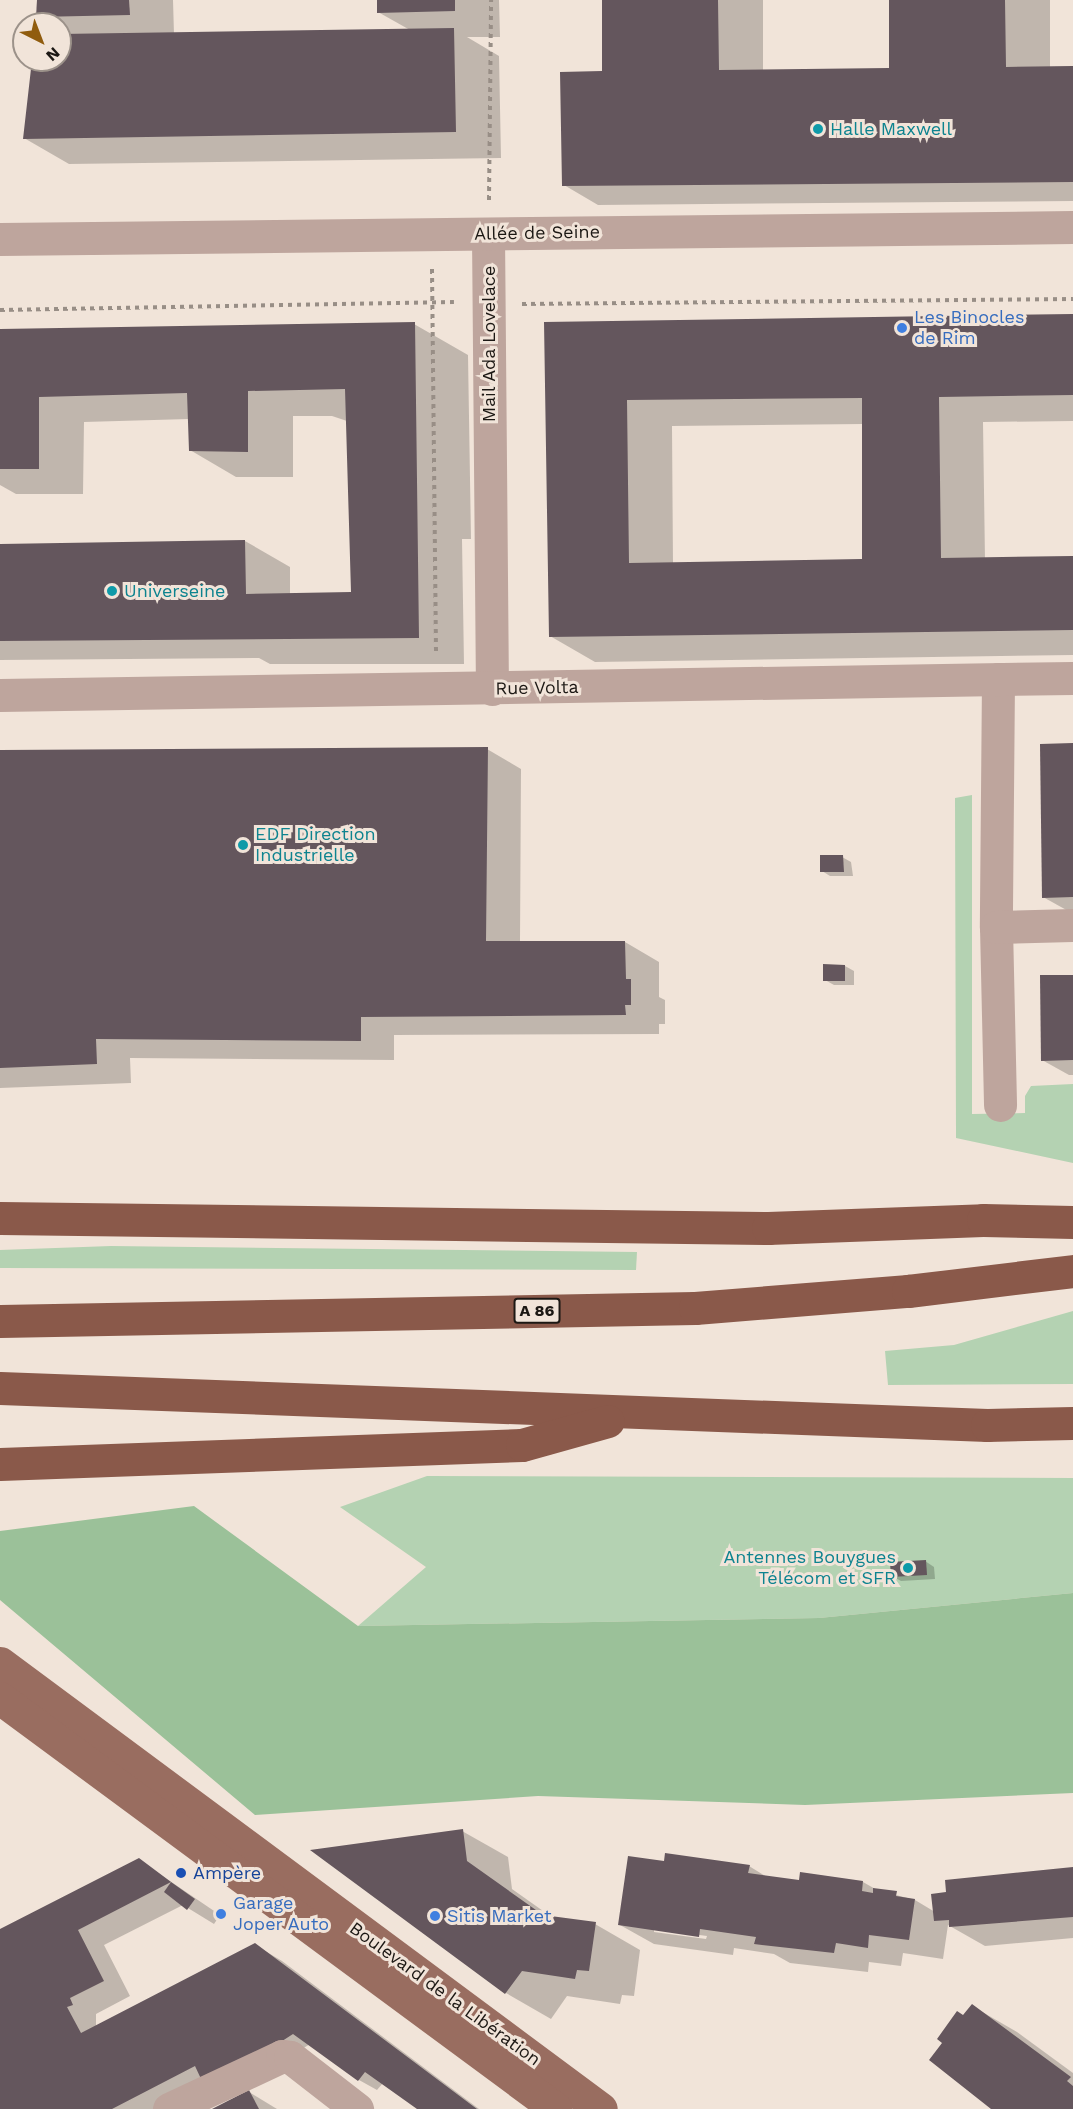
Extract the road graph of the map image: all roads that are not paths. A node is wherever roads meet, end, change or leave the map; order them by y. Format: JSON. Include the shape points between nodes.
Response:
{"nodes":[{"id":1,"x":1073,"y":227,"type":"edge"},
{"id":2,"x":488,"y":234,"type":"junction"},
{"id":3,"x":0,"y":239,"type":"edge"},
{"id":4,"x":1073,"y":678,"type":"edge"},
{"id":5,"x":998,"y":679,"type":"junction"},
{"id":6,"x":492,"y":689,"type":"junction"},
{"id":7,"x":0,"y":695,"type":"edge"},
{"id":8,"x":1073,"y":925,"type":"edge"},
{"id":9,"x":996,"y":927,"type":"junction"},
{"id":10,"x":1000,"y":1105,"type":"dead end"},
{"id":11,"x":0,"y":1218,"type":"edge"},
{"id":12,"x":1073,"y":1222,"type":"edge"},
{"id":13,"x":1073,"y":1271,"type":"edge"},
{"id":14,"x":0,"y":1321,"type":"edge"},
{"id":15,"x":0,"y":1388,"type":"edge"},
{"id":16,"x":638,"y":1412,"type":"junction"},
{"id":17,"x":1073,"y":1423,"type":"edge"},
{"id":18,"x":0,"y":1464,"type":"edge"},
{"id":19,"x":0,"y":1663,"type":"edge"},
{"id":20,"x":0,"y":1698,"type":"edge"},
{"id":21,"x":322,"y":1919,"type":"junction"},
{"id":22,"x":574,"y":2104,"type":"edge"},
{"id":23,"x":169,"y":2109,"type":"edge"},
{"id":24,"x":357,"y":2109,"type":"edge"}],
"edges":[{"from":1,"to":2,"type":"street","name":"Allée de Seine"},
{"from":2,"to":3,"type":"street","name":"Allée de Seine"},
{"from":2,"to":6,"type":"street","name":"Mail Ada Lovelace"},
{"from":4,"to":5,"type":"street","name":"Rue Volta"},
{"from":5,"to":6,"type":"street","name":"Rue Volta"},
{"from":5,"to":9,"type":"street"},
{"from":6,"to":7,"type":"street","name":"Rue Volta"},
{"from":8,"to":9,"type":"street"},
{"from":9,"to":10,"type":"street"},
{"from":11,"to":12,"type":"highway","via":[[768,1228],[983,1220]]},
{"from":13,"to":14,"type":"highway","number":"A 86","via":[[908,1291],[695,1308]]},
{"from":15,"to":16,"type":"highway"},
{"from":16,"to":17,"type":"highway","via":[[987,1425]]},
{"from":16,"to":18,"type":"highway","via":[[522,1445]]},
{"from":19,"to":21,"type":"main road","name":"Boulevard de la Libération"},
{"from":20,"to":21,"type":"main road","name":"Boulevard de la Libération"},
{"from":21,"to":22,"type":"main road","name":"Boulevard de la Libération"},
{"from":23,"to":24,"type":"street","via":[[282,2056],[290,2057]]}]}
